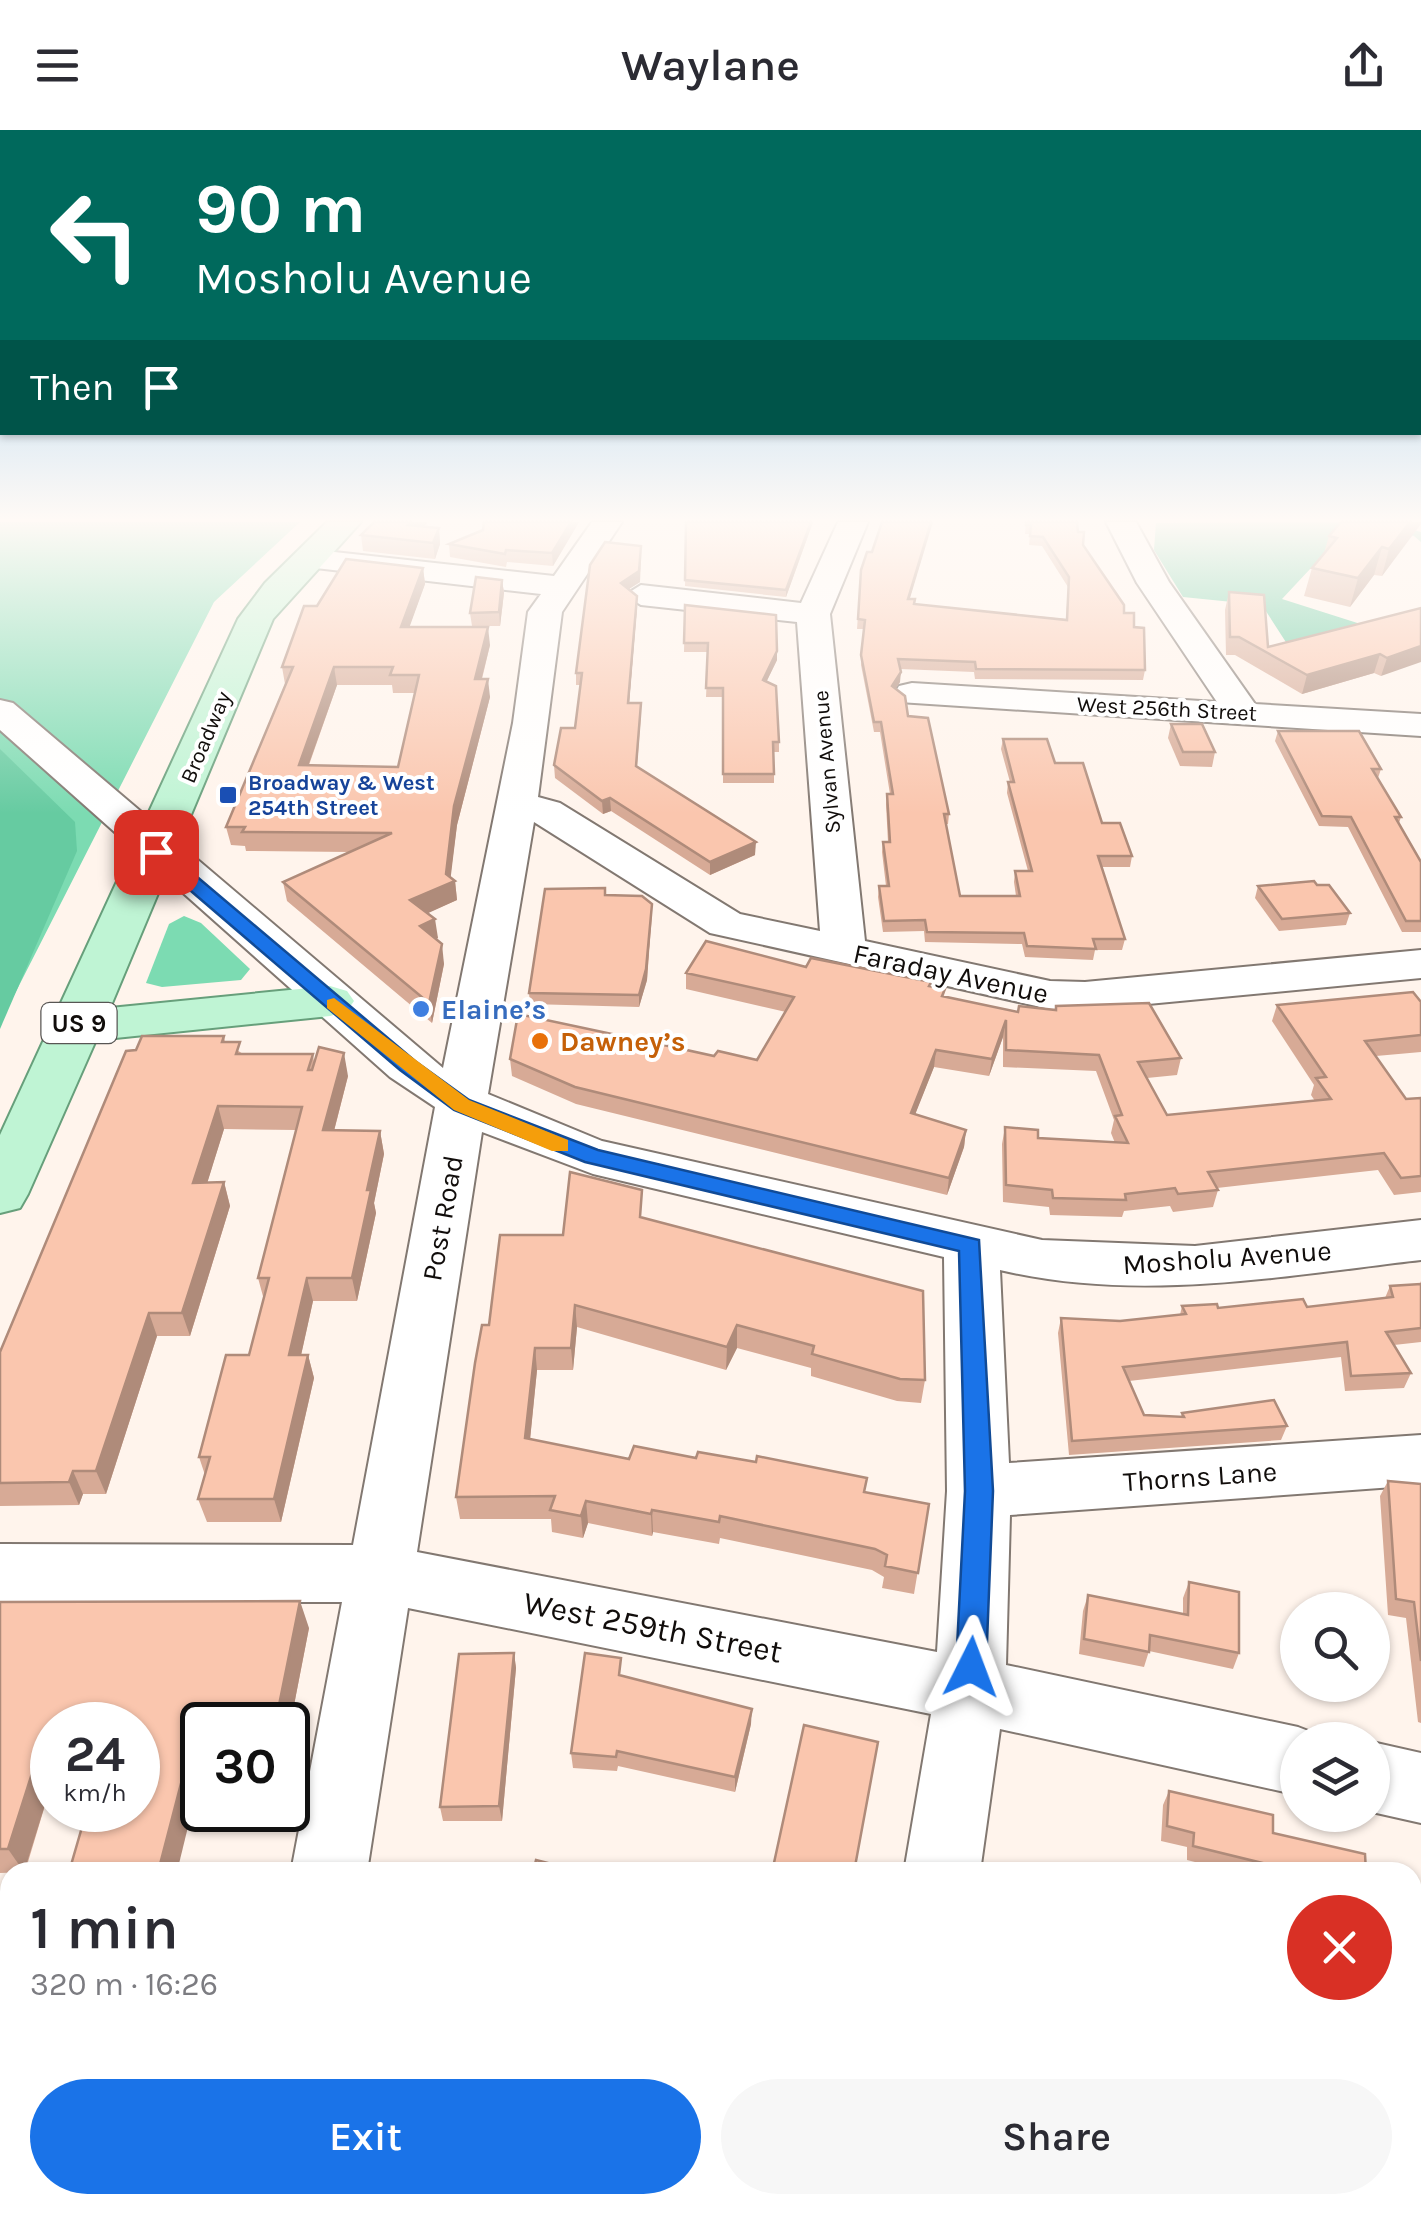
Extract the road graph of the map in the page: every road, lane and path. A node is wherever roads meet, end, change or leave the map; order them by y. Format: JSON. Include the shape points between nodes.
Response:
{"nodes":[{"id":1,"x":255,"y":619,"type":"edge"},
{"id":2,"x":543,"y":619,"type":"edge"},
{"id":3,"x":813,"y":619,"type":"edge"},
{"id":4,"x":1178,"y":619,"type":"edge"},
{"id":5,"x":912,"y":694,"type":"dead end"},
{"id":6,"x":0,"y":711,"type":"edge"},
{"id":7,"x":1242,"y":712,"type":"junction"},
{"id":8,"x":1421,"y":725,"type":"edge"},
{"id":9,"x":516,"y":803,"type":"junction"},
{"id":10,"x":156,"y":852,"type":"junction"},
{"id":11,"x":844,"y":951,"type":"junction"},
{"id":12,"x":1421,"y":964,"type":"edge"},
{"id":13,"x":330,"y":1001,"type":"junction"},
{"id":14,"x":78,"y":1026,"type":"junction"},
{"id":15,"x":461,"y":1105,"type":"junction"},
{"id":16,"x":0,"y":1194,"type":"edge"},
{"id":17,"x":1421,"y":1240,"type":"edge"},
{"id":18,"x":971,"y":1246,"type":"junction"},
{"id":19,"x":1421,"y":1460,"type":"edge"},
{"id":20,"x":979,"y":1491,"type":"junction"},
{"id":21,"x":0,"y":1574,"type":"edge"},
{"id":22,"x":380,"y":1574,"type":"junction"},
{"id":23,"x":970,"y":1690,"type":"junction"},
{"id":24,"x":1280,"y":1757,"type":"edge"},
{"id":25,"x":1390,"y":1781,"type":"edge"},
{"id":26,"x":1421,"y":1788,"type":"edge"},
{"id":27,"x":332,"y":1862,"type":"edge"},
{"id":28,"x":944,"y":1862,"type":"edge"}],
"edges":[{"from":1,"to":10,"type":"main road","name":"Broadway","number":"US 9"},
{"from":2,"to":9,"type":"street","name":"Post Road"},
{"from":3,"to":11,"type":"street","name":"Sylvan Avenue"},
{"from":4,"to":7,"type":"street"},
{"from":5,"to":7,"type":"street","name":"West 256th Street"},
{"from":6,"to":10,"type":"street","name":"Mosholu Avenue"},
{"from":7,"to":8,"type":"street","name":"West 256th Street"},
{"from":9,"to":11,"type":"street","name":"Faraday Avenue","via":[[546,812],[710,917]]},
{"from":9,"to":15,"type":"street","name":"Post Road"},
{"from":10,"to":13,"type":"street","name":"Mosholu Avenue"},
{"from":10,"to":14,"type":"main road","name":"Broadway","number":"US 9"},
{"from":11,"to":12,"type":"street","name":"Faraday Avenue","via":[[1067,996]]},
{"from":13,"to":14,"type":"main road"},
{"from":13,"to":15,"type":"street","name":"Mosholu Avenue"},
{"from":14,"to":16,"type":"main road","name":"Broadway","number":"US 9"},
{"from":15,"to":18,"type":"street","name":"Mosholu Avenue","via":[[593,1156]]},
{"from":15,"to":22,"type":"street","name":"Post Road"},
{"from":17,"to":18,"type":"street","name":"Mosholu Avenue","via":[[1141,1267],[1042,1260]]},
{"from":18,"to":20,"type":"street"},
{"from":19,"to":20,"type":"street","name":"Thorns Lane"},
{"from":20,"to":23,"type":"street"},
{"from":21,"to":22,"type":"street","name":"West 259th Street"},
{"from":22,"to":23,"type":"street","name":"West 259th Street"},
{"from":22,"to":27,"type":"street","name":"Post Road"},
{"from":23,"to":24,"type":"street","name":"West 259th Street"},
{"from":23,"to":28,"type":"street"},
{"from":25,"to":26,"type":"street"}]}
